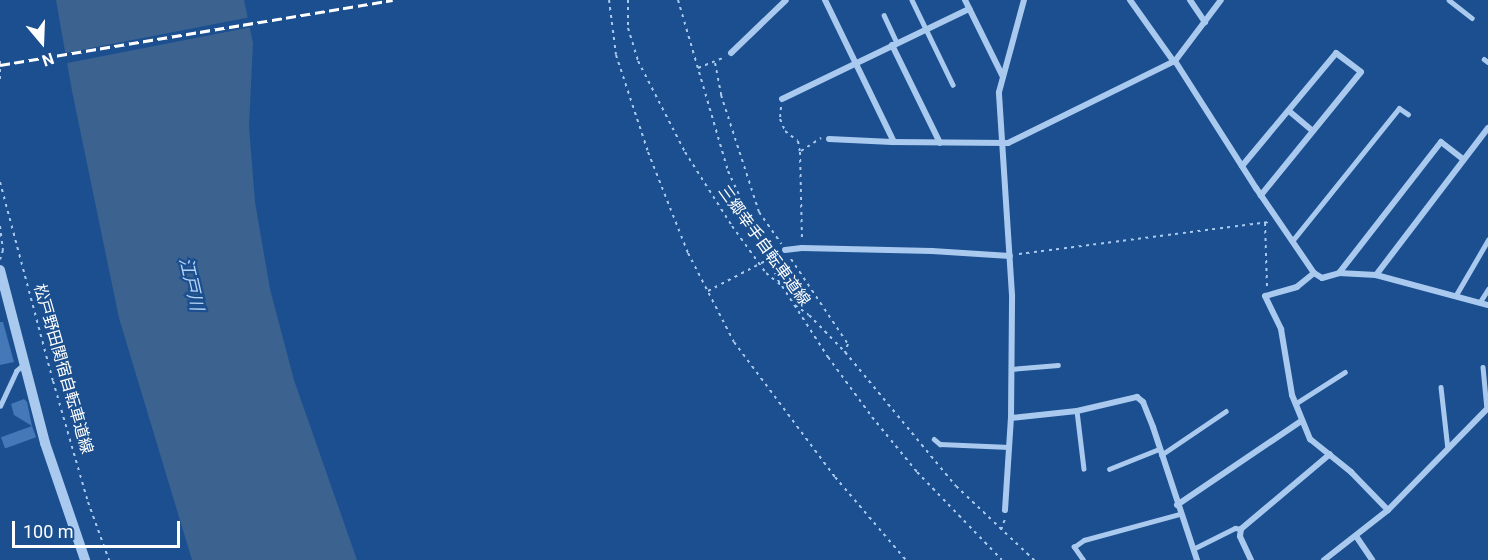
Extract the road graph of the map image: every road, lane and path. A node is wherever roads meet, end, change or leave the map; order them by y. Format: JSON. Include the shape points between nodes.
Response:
{"nodes":[{"id":1,"x":609,"y":0,"type":"edge"},
{"id":2,"x":628,"y":0,"type":"edge"},
{"id":3,"x":678,"y":0,"type":"edge"},
{"id":4,"x":786,"y":0,"type":"edge"},
{"id":5,"x":825,"y":0,"type":"edge"},
{"id":6,"x":912,"y":0,"type":"edge"},
{"id":7,"x":965,"y":0,"type":"edge"},
{"id":8,"x":1024,"y":0,"type":"edge"},
{"id":9,"x":1130,"y":0,"type":"edge"},
{"id":10,"x":1190,"y":0,"type":"edge"},
{"id":11,"x":1221,"y":0,"type":"edge"},
{"id":12,"x":1449,"y":0,"type":"edge"},
{"id":13,"x":969,"y":9,"type":"junction"},
{"id":14,"x":884,"y":15,"type":"dead end"},
{"id":15,"x":1472,"y":18,"type":"dead end"},
{"id":16,"x":1205,"y":22,"type":"junction"},
{"id":17,"x":925,"y":29,"type":"junction"},
{"id":18,"x":894,"y":44,"type":"junction"},
{"id":19,"x":731,"y":53,"type":"dead end"},
{"id":20,"x":0,"y":61,"type":"edge"},
{"id":21,"x":1174,"y":62,"type":"junction"},
{"id":22,"x":855,"y":64,"type":"junction"},
{"id":23,"x":698,"y":68,"type":"junction"},
{"id":24,"x":1002,"y":75,"type":"junction"},
{"id":25,"x":0,"y":81,"type":"edge"},
{"id":26,"x":953,"y":86,"type":"dead end"},
{"id":27,"x":782,"y":99,"type":"joint"},
{"id":28,"x":1289,"y":111,"type":"junction"},
{"id":29,"x":1408,"y":114,"type":"dead end"},
{"id":30,"x":1488,"y":128,"type":"edge"},
{"id":31,"x":1313,"y":131,"type":"junction"},
{"id":32,"x":829,"y":139,"type":"joint"},
{"id":33,"x":894,"y":142,"type":"junction"},
{"id":34,"x":940,"y":143,"type":"junction"},
{"id":35,"x":1000,"y":144,"type":"junction"},
{"id":36,"x":800,"y":152,"type":"junction"},
{"id":37,"x":1463,"y":159,"type":"junction"},
{"id":38,"x":1242,"y":166,"type":"junction"},
{"id":39,"x":0,"y":182,"type":"edge"},
{"id":40,"x":1261,"y":195,"type":"junction"},
{"id":41,"x":1280,"y":221,"type":"junction"},
{"id":42,"x":1265,"y":223,"type":"junction"},
{"id":43,"x":0,"y":226,"type":"edge"},
{"id":44,"x":1293,"y":240,"type":"junction"},
{"id":45,"x":1488,"y":240,"type":"edge"},
{"id":46,"x":802,"y":248,"type":"junction"},
{"id":47,"x":785,"y":250,"type":"junction"},
{"id":48,"x":1010,"y":256,"type":"junction"},
{"id":49,"x":773,"y":257,"type":"dead end"},
{"id":50,"x":0,"y":260,"type":"edge"},
{"id":51,"x":768,"y":260,"type":"junction"},
{"id":52,"x":759,"y":264,"type":"junction"},
{"id":53,"x":0,"y":270,"type":"edge"},
{"id":54,"x":1314,"y":273,"type":"junction"},
{"id":55,"x":1339,"y":273,"type":"junction"},
{"id":56,"x":1376,"y":275,"type":"junction"},
{"id":57,"x":782,"y":286,"type":"junction"},
{"id":58,"x":1488,"y":289,"type":"edge"},
{"id":59,"x":708,"y":291,"type":"junction"},
{"id":60,"x":1268,"y":295,"type":"junction"},
{"id":61,"x":1456,"y":295,"type":"junction"},
{"id":62,"x":1480,"y":302,"type":"junction"},
{"id":63,"x":792,"y":303,"type":"junction"},
{"id":64,"x":1488,"y":304,"type":"edge"},
{"id":65,"x":845,"y":352,"type":"junction"},
{"id":66,"x":24,"y":364,"type":"junction"},
{"id":67,"x":1058,"y":365,"type":"dead end"},
{"id":68,"x":1483,"y":367,"type":"dead end"},
{"id":69,"x":1011,"y":369,"type":"junction"},
{"id":70,"x":1345,"y":372,"type":"dead end"},
{"id":71,"x":1441,"y":387,"type":"dead end"},
{"id":72,"x":1296,"y":404,"type":"junction"},
{"id":73,"x":0,"y":406,"type":"edge"},
{"id":74,"x":1488,"y":408,"type":"edge"},
{"id":75,"x":1077,"y":411,"type":"junction"},
{"id":76,"x":1226,"y":411,"type":"dead end"},
{"id":77,"x":1011,"y":418,"type":"junction"},
{"id":78,"x":1301,"y":421,"type":"junction"},
{"id":79,"x":934,"y":439,"type":"dead end"},
{"id":80,"x":1009,"y":447,"type":"junction"},
{"id":81,"x":1448,"y":449,"type":"junction"},
{"id":82,"x":1160,"y":452,"type":"junction"},
{"id":83,"x":1330,"y":454,"type":"junction"},
{"id":84,"x":1084,"y":469,"type":"dead end"},
{"id":85,"x":1109,"y":469,"type":"dead end"},
{"id":86,"x":1177,"y":505,"type":"junction"},
{"id":87,"x":1005,"y":510,"type":"joint"},
{"id":88,"x":1388,"y":510,"type":"junction"},
{"id":89,"x":1180,"y":514,"type":"junction"},
{"id":90,"x":1241,"y":529,"type":"junction"},
{"id":91,"x":1001,"y":530,"type":"junction"},
{"id":92,"x":1356,"y":536,"type":"junction"},
{"id":93,"x":1193,"y":549,"type":"junction"},
{"id":94,"x":84,"y":560,"type":"edge"},
{"id":95,"x":109,"y":560,"type":"edge"},
{"id":96,"x":906,"y":560,"type":"edge"},
{"id":97,"x":1002,"y":560,"type":"edge"},
{"id":98,"x":1034,"y":560,"type":"edge"},
{"id":99,"x":1083,"y":560,"type":"edge"},
{"id":100,"x":1197,"y":560,"type":"edge"},
{"id":101,"x":1251,"y":560,"type":"edge"},
{"id":102,"x":1324,"y":560,"type":"edge"},
{"id":103,"x":1372,"y":560,"type":"edge"}],
"edges":[{"from":1,"to":59,"type":"path","via":[[616,55],[648,152],[688,253]]},
{"from":2,"to":52,"type":"path","name":"三郷幸手自転車道線","via":[[628,28],[638,61],[685,152]]},
{"from":3,"to":23,"type":"path"},
{"from":4,"to":19,"type":"street"},
{"from":5,"to":22,"type":"street"},
{"from":6,"to":17,"type":"lane"},
{"from":7,"to":13,"type":"street"},
{"from":8,"to":24,"type":"street"},
{"from":9,"to":21,"type":"street"},
{"from":10,"to":16,"type":"street"},
{"from":11,"to":16,"type":"street"},
{"from":12,"to":15,"type":"lane"},
{"from":13,"to":17,"type":"street"},
{"from":13,"to":24,"type":"street"},
{"from":14,"to":18,"type":"lane"},
{"from":16,"to":21,"type":"street"},
{"from":17,"to":18,"type":"street"},
{"from":17,"to":26,"type":"lane"},
{"from":18,"to":22,"type":"street"},
{"from":18,"to":34,"type":"street"},
{"from":20,"to":25,"type":"path"},
{"from":21,"to":35,"type":"street"},
{"from":21,"to":38,"type":"street"},
{"from":22,"to":27,"type":"street"},
{"from":22,"to":33,"type":"street"},
{"from":23,"to":47,"type":"path","via":[[715,63],[724,106],[759,212]]},
{"from":23,"to":51,"type":"path","via":[[728,171]]},
{"from":24,"to":35,"type":"street"},
{"from":27,"to":36,"type":"path","via":[[780,119],[785,131],[798,141]]},
{"from":28,"to":31,"type":"street"},
{"from":28,"to":31,"type":"street","via":[[1336,53],[1361,72]]},
{"from":28,"to":38,"type":"street"},
{"from":29,"to":44,"type":"lane","via":[[1399,108]]},
{"from":30,"to":37,"type":"street"},
{"from":31,"to":40,"type":"street"},
{"from":32,"to":33,"type":"street"},
{"from":32,"to":36,"type":"path","via":[[817,139]]},
{"from":33,"to":34,"type":"street"},
{"from":34,"to":35,"type":"street"},
{"from":35,"to":48,"type":"street"},
{"from":36,"to":46,"type":"path"},
{"from":37,"to":55,"type":"street","via":[[1441,142]]},
{"from":37,"to":56,"type":"street"},
{"from":38,"to":40,"type":"street"},
{"from":39,"to":95,"type":"path","name":"松戸野田関宿自転車道線","via":[[56,392]]},
{"from":40,"to":41,"type":"street"},
{"from":41,"to":42,"type":"path"},
{"from":41,"to":44,"type":"street"},
{"from":42,"to":48,"type":"path"},
{"from":42,"to":60,"type":"path"},
{"from":43,"to":50,"type":"path"},
{"from":44,"to":54,"type":"street"},
{"from":45,"to":61,"type":"lane"},
{"from":46,"to":47,"type":"street"},
{"from":46,"to":48,"type":"street"},
{"from":47,"to":65,"type":"path","via":[[848,344]]},
{"from":48,"to":69,"type":"street"},
{"from":49,"to":51,"type":"path"},
{"from":51,"to":52,"type":"path"},
{"from":51,"to":57,"type":"path"},
{"from":52,"to":57,"type":"path","name":"三郷幸手自転車道線"},
{"from":52,"to":59,"type":"path"},
{"from":53,"to":66,"type":"street"},
{"from":54,"to":55,"type":"street","via":[[1322,278]]},
{"from":54,"to":60,"type":"street","via":[[1298,287]]},
{"from":55,"to":56,"type":"street"},
{"from":56,"to":61,"type":"street"},
{"from":57,"to":63,"type":"path","name":"三郷幸手自転車道線"},
{"from":58,"to":62,"type":"lane"},
{"from":59,"to":96,"type":"path","via":[[734,342],[835,477]]},
{"from":60,"to":72,"type":"street","via":[[1265,296],[1281,329]]},
{"from":61,"to":62,"type":"street"},
{"from":62,"to":64,"type":"street"},
{"from":63,"to":65,"type":"path"},
{"from":63,"to":97,"type":"path","name":"三郷幸手自転車道線","via":[[902,454]]},
{"from":65,"to":91,"type":"path","via":[[927,453]]},
{"from":66,"to":73,"type":"lane","via":[[16,371]]},
{"from":66,"to":94,"type":"street","via":[[45,443]]},
{"from":67,"to":69,"type":"lane"},
{"from":68,"to":74,"type":"lane"},
{"from":69,"to":77,"type":"street"},
{"from":70,"to":72,"type":"lane"},
{"from":71,"to":81,"type":"lane"},
{"from":72,"to":78,"type":"street"},
{"from":74,"to":81,"type":"street"},
{"from":75,"to":77,"type":"street"},
{"from":75,"to":82,"type":"street","via":[[1137,397],[1143,402]]},
{"from":75,"to":84,"type":"lane"},
{"from":76,"to":82,"type":"lane"},
{"from":77,"to":80,"type":"street"},
{"from":78,"to":83,"type":"street","via":[[1310,439]]},
{"from":78,"to":86,"type":"street"},
{"from":79,"to":80,"type":"lane","via":[[940,444]]},
{"from":80,"to":87,"type":"street"},
{"from":81,"to":88,"type":"street"},
{"from":82,"to":85,"type":"lane"},
{"from":82,"to":86,"type":"street"},
{"from":83,"to":88,"type":"street"},
{"from":83,"to":90,"type":"street"},
{"from":86,"to":89,"type":"street"},
{"from":87,"to":91,"type":"path"},
{"from":88,"to":92,"type":"street"},
{"from":89,"to":93,"type":"street"},
{"from":89,"to":99,"type":"lane","via":[[1084,540],[1074,547]]},
{"from":90,"to":93,"type":"lane","via":[[1235,528]]},
{"from":90,"to":101,"type":"street","via":[[1240,536]]},
{"from":91,"to":98,"type":"path"},
{"from":92,"to":102,"type":"street"},
{"from":92,"to":103,"type":"street"},
{"from":93,"to":100,"type":"street"}]}
